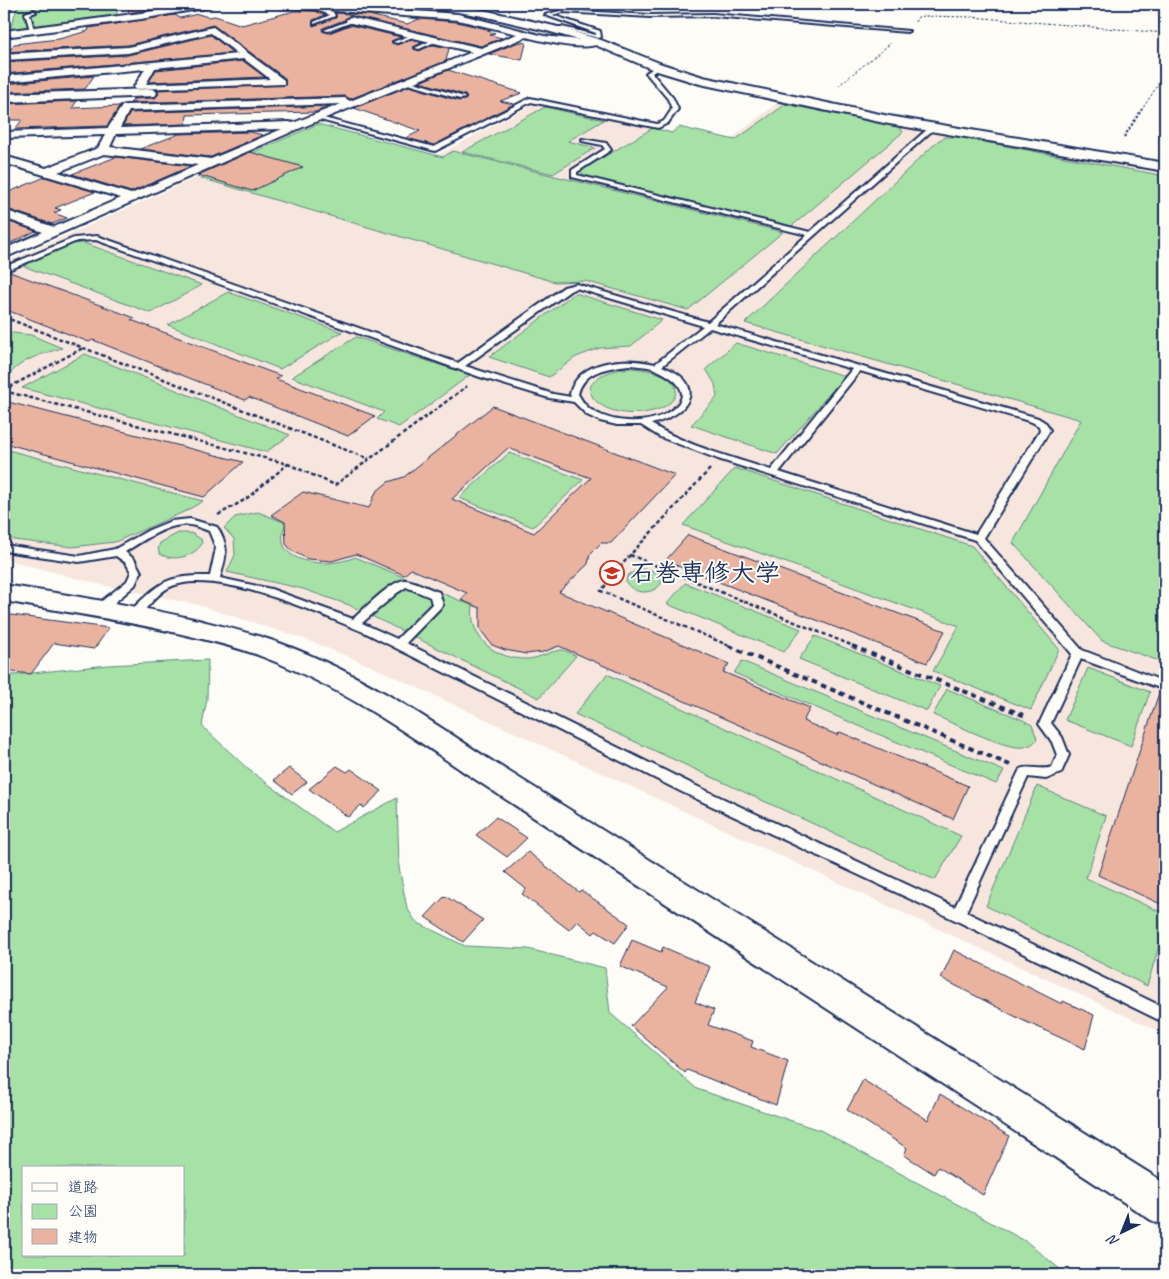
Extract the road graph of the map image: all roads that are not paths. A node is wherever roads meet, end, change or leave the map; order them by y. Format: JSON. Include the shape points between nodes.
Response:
{"nodes":[{"id":1,"x":11,"y":4,"type":"edge"},
{"id":2,"x":210,"y":4,"type":"edge"},
{"id":3,"x":282,"y":4,"type":"edge"},
{"id":4,"x":314,"y":6,"type":"junction"},
{"id":5,"x":424,"y":9,"type":"edge"},
{"id":6,"x":34,"y":11,"type":"dead end"},
{"id":7,"x":4,"y":16,"type":"edge"},
{"id":8,"x":333,"y":16,"type":"junction"},
{"id":9,"x":29,"y":18,"type":"junction"},
{"id":10,"x":35,"y":18,"type":"dead end"},
{"id":11,"x":4,"y":21,"type":"edge"},
{"id":12,"x":353,"y":21,"type":"junction"},
{"id":13,"x":316,"y":23,"type":"dead end"},
{"id":14,"x":388,"y":28,"type":"junction"},
{"id":15,"x":550,"y":28,"type":"junction"},
{"id":16,"x":32,"y":30,"type":"junction"},
{"id":17,"x":326,"y":30,"type":"dead end"},
{"id":18,"x":907,"y":31,"type":"road end"},
{"id":19,"x":527,"y":33,"type":"junction"},
{"id":20,"x":4,"y":34,"type":"edge"},
{"id":21,"x":416,"y":35,"type":"junction"},
{"id":22,"x":436,"y":40,"type":"junction"},
{"id":23,"x":394,"y":42,"type":"dead end"},
{"id":24,"x":597,"y":42,"type":"junction"},
{"id":25,"x":417,"y":48,"type":"dead end"},
{"id":26,"x":482,"y":51,"type":"junction"},
{"id":27,"x":246,"y":56,"type":"junction"},
{"id":28,"x":4,"y":57,"type":"edge"},
{"id":29,"x":151,"y":66,"type":"junction"},
{"id":30,"x":658,"y":67,"type":"junction"},
{"id":31,"x":4,"y":79,"type":"edge"},
{"id":32,"x":270,"y":82,"type":"junction"},
{"id":33,"x":407,"y":82,"type":"junction"},
{"id":34,"x":150,"y":96,"type":"junction"},
{"id":35,"x":4,"y":98,"type":"edge"},
{"id":36,"x":462,"y":98,"type":"dead end"},
{"id":37,"x":360,"y":101,"type":"junction"},
{"id":38,"x":264,"y":103,"type":"junction"},
{"id":39,"x":4,"y":104,"type":"edge"},
{"id":40,"x":316,"y":118,"type":"junction"},
{"id":41,"x":299,"y":125,"type":"junction"},
{"id":42,"x":932,"y":128,"type":"junction"},
{"id":43,"x":112,"y":131,"type":"junction"},
{"id":44,"x":4,"y":135,"type":"edge"},
{"id":45,"x":584,"y":140,"type":"dead end"},
{"id":46,"x":104,"y":150,"type":"junction"},
{"id":47,"x":4,"y":159,"type":"edge"},
{"id":48,"x":214,"y":163,"type":"junction"},
{"id":49,"x":1165,"y":167,"type":"edge"},
{"id":50,"x":46,"y":172,"type":"junction"},
{"id":51,"x":132,"y":198,"type":"junction"},
{"id":52,"x":4,"y":214,"type":"edge"},
{"id":53,"x":55,"y":232,"type":"junction"},
{"id":54,"x":811,"y":234,"type":"junction"},
{"id":55,"x":4,"y":254,"type":"edge"},
{"id":56,"x":4,"y":270,"type":"edge"},
{"id":57,"x":710,"y":324,"type":"junction"},
{"id":58,"x":459,"y":366,"type":"junction"},
{"id":59,"x":656,"y":367,"type":"junction"},
{"id":60,"x":858,"y":368,"type":"junction"},
{"id":61,"x":576,"y":400,"type":"junction"},
{"id":62,"x":643,"y":423,"type":"junction"},
{"id":63,"x":772,"y":474,"type":"junction"},
{"id":64,"x":979,"y":538,"type":"junction"},
{"id":65,"x":4,"y":548,"type":"edge"},
{"id":66,"x":118,"y":552,"type":"junction"},
{"id":67,"x":214,"y":580,"type":"junction"},
{"id":68,"x":4,"y":593,"type":"edge"},
{"id":69,"x":102,"y":607,"type":"junction"},
{"id":70,"x":134,"y":614,"type":"junction"},
{"id":71,"x":355,"y":624,"type":"junction"},
{"id":72,"x":398,"y":644,"type":"junction"},
{"id":73,"x":1078,"y":653,"type":"junction"},
{"id":74,"x":1165,"y":686,"type":"edge"},
{"id":75,"x":958,"y":915,"type":"junction"},
{"id":76,"x":1165,"y":1016,"type":"edge"},
{"id":77,"x":1165,"y":1206,"type":"edge"}],
"edges":[{"from":1,"to":7,"type":"lane"},
{"from":2,"to":16,"type":"street","via":[[78,28]]},
{"from":3,"to":4,"type":"street"},
{"from":4,"to":5,"type":"street"},
{"from":4,"to":8,"type":"lane"},
{"from":5,"to":14,"type":"street"},
{"from":5,"to":15,"type":"street","via":[[490,14]]},
{"from":5,"to":19,"type":"street","via":[[479,19]]},
{"from":6,"to":9,"type":"lane","via":[[27,13]]},
{"from":7,"to":11,"type":"lane"},
{"from":8,"to":12,"type":"street"},
{"from":8,"to":13,"type":"lane"},
{"from":9,"to":10,"type":"lane"},
{"from":9,"to":16,"type":"lane"},
{"from":12,"to":14,"type":"street"},
{"from":12,"to":17,"type":"lane"},
{"from":14,"to":21,"type":"street"},
{"from":15,"to":18,"type":"lane","via":[[599,37],[598,32],[547,15],[563,11],[650,16],[750,16]]},
{"from":15,"to":24,"type":"street"},
{"from":16,"to":20,"type":"street"},
{"from":19,"to":24,"type":"street","via":[[573,44]]},
{"from":19,"to":26,"type":"street"},
{"from":21,"to":22,"type":"street"},
{"from":21,"to":23,"type":"lane"},
{"from":22,"to":25,"type":"lane"},
{"from":22,"to":26,"type":"street"},
{"from":24,"to":30,"type":"street"},
{"from":26,"to":33,"type":"street"},
{"from":27,"to":28,"type":"street","via":[[213,30],[128,50],[68,50]]},
{"from":27,"to":29,"type":"street"},
{"from":27,"to":32,"type":"street","via":[[280,82]]},
{"from":29,"to":31,"type":"street"},
{"from":29,"to":34,"type":"street","via":[[140,87]]},
{"from":30,"to":40,"type":"lane","via":[[649,73],[676,109],[666,122],[658,126],[530,100],[435,149]]},
{"from":30,"to":42,"type":"street","via":[[700,80]]},
{"from":32,"to":34,"type":"street"},
{"from":32,"to":38,"type":"street"},
{"from":33,"to":36,"type":"lane"},
{"from":33,"to":37,"type":"street"},
{"from":34,"to":35,"type":"street"},
{"from":34,"to":38,"type":"street"},
{"from":34,"to":39,"type":"street"},
{"from":34,"to":43,"type":"street","via":[[126,108]]},
{"from":37,"to":38,"type":"street"},
{"from":37,"to":40,"type":"street"},
{"from":40,"to":41,"type":"street"},
{"from":41,"to":43,"type":"street"},
{"from":41,"to":48,"type":"street"},
{"from":42,"to":49,"type":"street"},
{"from":42,"to":54,"type":"lane"},
{"from":43,"to":44,"type":"street"},
{"from":43,"to":46,"type":"street"},
{"from":45,"to":54,"type":"lane","via":[[604,144],[608,150],[574,171],[574,176]]},
{"from":46,"to":48,"type":"street"},
{"from":46,"to":50,"type":"street"},
{"from":47,"to":50,"type":"street"},
{"from":48,"to":51,"type":"street"},
{"from":50,"to":51,"type":"street"},
{"from":51,"to":53,"type":"street"},
{"from":52,"to":53,"type":"street"},
{"from":53,"to":55,"type":"street"},
{"from":54,"to":57,"type":"lane"},
{"from":56,"to":58,"type":"lane","via":[[76,239],[97,238]]},
{"from":57,"to":58,"type":"lane","via":[[576,286],[567,289]]},
{"from":57,"to":59,"type":"lane"},
{"from":57,"to":60,"type":"lane"},
{"from":58,"to":61,"type":"lane","via":[[552,396]]},
{"from":59,"to":61,"type":"lane","via":[[629,363],[598,368],[578,381],[574,388]]},
{"from":59,"to":62,"type":"lane","via":[[679,379],[687,396],[682,407],[671,415]]},
{"from":60,"to":63,"type":"lane"},
{"from":60,"to":64,"type":"lane","via":[[1043,425],[1045,430]]},
{"from":61,"to":62,"type":"lane","via":[[583,409],[599,418]]},
{"from":62,"to":63,"type":"lane","via":[[663,436]]},
{"from":63,"to":64,"type":"lane"},
{"from":64,"to":73,"type":"lane"},
{"from":65,"to":66,"type":"lane","via":[[79,559]]},
{"from":66,"to":67,"type":"lane","via":[[169,525],[190,522],[213,529],[221,542]]},
{"from":66,"to":69,"type":"lane","via":[[130,561],[136,572],[130,583]]},
{"from":67,"to":70,"type":"lane","via":[[189,578],[165,585]]},
{"from":67,"to":71,"type":"lane","via":[[284,597]]},
{"from":68,"to":69,"type":"street"},
{"from":69,"to":70,"type":"street"},
{"from":70,"to":77,"type":"street","via":[[272,650],[326,673],[394,710]]},
{"from":71,"to":72,"type":"lane"},
{"from":71,"to":72,"type":"lane","via":[[405,583],[435,595],[438,606]]},
{"from":72,"to":75,"type":"lane","via":[[687,788]]},
{"from":73,"to":74,"type":"lane"},
{"from":73,"to":75,"type":"lane","via":[[1044,724],[1058,740],[1063,755],[1057,770],[1046,774],[1024,772]]},
{"from":75,"to":76,"type":"lane"}]}
